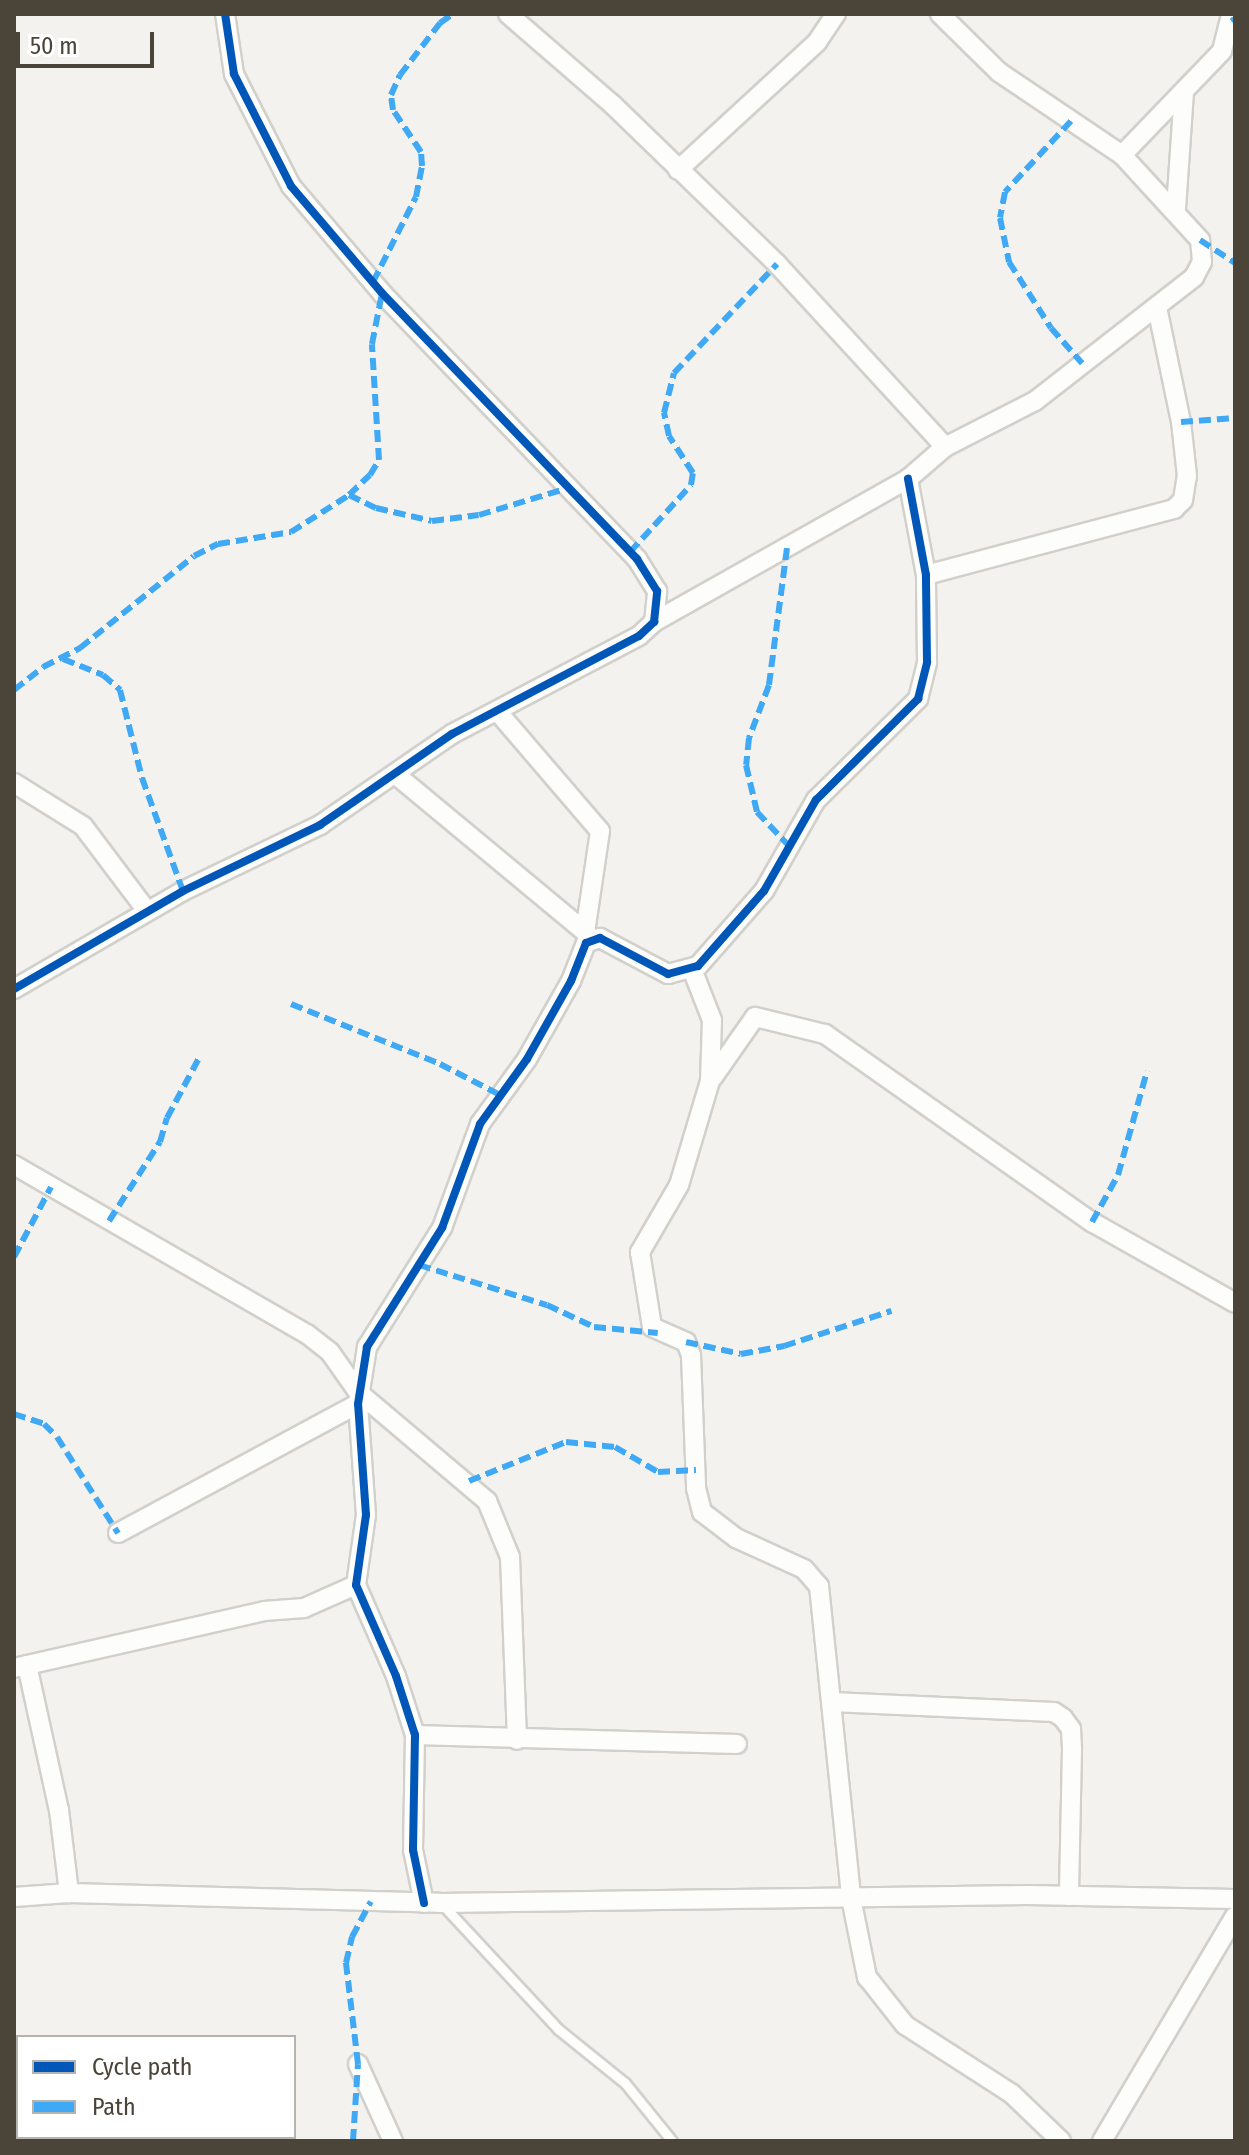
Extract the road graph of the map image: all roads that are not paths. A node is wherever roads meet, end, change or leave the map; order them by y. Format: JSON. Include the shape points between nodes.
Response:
{"nodes":[{"id":1,"x":225,"y":14,"type":"edge"},
{"id":2,"x":508,"y":14,"type":"edge"},
{"id":3,"x":836,"y":14,"type":"edge"},
{"id":4,"x":940,"y":14,"type":"edge"},
{"id":5,"x":1231,"y":14,"type":"edge"},
{"id":6,"x":1184,"y":92,"type":"junction"},
{"id":7,"x":1122,"y":155,"type":"junction"},
{"id":8,"x":678,"y":170,"type":"junction"},
{"id":9,"x":1176,"y":209,"type":"junction"},
{"id":10,"x":1157,"y":307,"type":"junction"},
{"id":11,"x":945,"y":447,"type":"junction"},
{"id":12,"x":908,"y":479,"type":"junction"},
{"id":13,"x":926,"y":575,"type":"junction"},
{"id":14,"x":654,"y":622,"type":"junction"},
{"id":15,"x":497,"y":711,"type":"junction"},
{"id":16,"x":395,"y":774,"type":"junction"},
{"id":17,"x":14,"y":783,"type":"edge"},
{"id":18,"x":147,"y":911,"type":"junction"},
{"id":19,"x":588,"y":935,"type":"junction"},
{"id":20,"x":692,"y":969,"type":"junction"},
{"id":21,"x":14,"y":989,"type":"edge"},
{"id":22,"x":710,"y":1081,"type":"junction"},
{"id":23,"x":14,"y":1165,"type":"edge"},
{"id":24,"x":1235,"y":1303,"type":"edge"},
{"id":25,"x":358,"y":1398,"type":"junction"},
{"id":26,"x":118,"y":1533,"type":"dead end"},
{"id":27,"x":356,"y":1585,"type":"junction"},
{"id":28,"x":20,"y":1666,"type":"edge"},
{"id":29,"x":832,"y":1702,"type":"junction"},
{"id":30,"x":415,"y":1735,"type":"junction"},
{"id":31,"x":517,"y":1740,"type":"junction"},
{"id":32,"x":737,"y":1744,"type":"dead end"},
{"id":33,"x":69,"y":1893,"type":"junction"},
{"id":34,"x":1069,"y":1896,"type":"junction"},
{"id":35,"x":14,"y":1897,"type":"edge"},
{"id":36,"x":851,"y":1898,"type":"junction"},
{"id":37,"x":1235,"y":1899,"type":"edge"},
{"id":38,"x":432,"y":1903,"type":"junction"},
{"id":39,"x":1235,"y":1916,"type":"edge"},
{"id":40,"x":358,"y":2064,"type":"dead end"},
{"id":41,"x":393,"y":2141,"type":"edge"},
{"id":42,"x":672,"y":2141,"type":"edge"},
{"id":43,"x":1061,"y":2141,"type":"edge"},
{"id":44,"x":1102,"y":2141,"type":"edge"}],
"edges":[{"from":1,"to":14,"type":"street","via":[[234,74],[291,186],[393,304],[637,559],[657,591]]},
{"from":2,"to":8,"type":"street"},
{"from":3,"to":8,"type":"street","via":[[817,42]]},
{"from":4,"to":7,"type":"street","via":[[999,72]]},
{"from":5,"to":6,"type":"street","via":[[1222,51]]},
{"from":6,"to":7,"type":"street"},
{"from":6,"to":9,"type":"street"},
{"from":7,"to":9,"type":"street"},
{"from":8,"to":11,"type":"street","via":[[777,264]]},
{"from":9,"to":10,"type":"street","via":[[1200,240],[1202,262],[1194,277]]},
{"from":10,"to":11,"type":"street","via":[[1035,401]]},
{"from":10,"to":13,"type":"street","via":[[1181,422],[1187,476],[1183,500],[1174,509]]},
{"from":11,"to":12,"type":"street"},
{"from":12,"to":13,"type":"street"},
{"from":12,"to":14,"type":"street"},
{"from":13,"to":20,"type":"street","via":[[927,662],[918,699],[816,800],[764,891]]},
{"from":14,"to":15,"type":"street","via":[[639,636]]},
{"from":15,"to":16,"type":"street"},
{"from":15,"to":19,"type":"street","via":[[600,831]]},
{"from":16,"to":18,"type":"street","via":[[320,825]]},
{"from":16,"to":19,"type":"street"},
{"from":17,"to":18,"type":"street","via":[[83,826]]},
{"from":18,"to":21,"type":"street"},
{"from":19,"to":20,"type":"street","via":[[668,974]]},
{"from":19,"to":25,"type":"street","via":[[527,1059],[480,1124],[442,1228],[367,1347]]},
{"from":20,"to":22,"type":"street","via":[[712,1020]]},
{"from":22,"to":24,"type":"street","via":[[755,1017],[825,1034],[1092,1222]]},
{"from":22,"to":29,"type":"street","via":[[679,1185],[640,1252],[647,1309],[652,1327],[686,1342],[691,1355],[696,1488],[702,1512],[736,1538],[804,1569],[819,1586]]},
{"from":23,"to":25,"type":"street","via":[[307,1334],[330,1352]]},
{"from":25,"to":26,"type":"street"},
{"from":25,"to":27,"type":"street","via":[[366,1515]]},
{"from":25,"to":31,"type":"street","via":[[469,1481],[499,1524],[510,1557],[515,1616]]},
{"from":27,"to":28,"type":"street","via":[[304,1608],[264,1611]]},
{"from":27,"to":30,"type":"street"},
{"from":28,"to":33,"type":"street","via":[[59,1810]]},
{"from":29,"to":34,"type":"street","via":[[1054,1712],[1063,1718],[1071,1729],[1072,1749]]},
{"from":29,"to":36,"type":"street"},
{"from":30,"to":31,"type":"street"},
{"from":30,"to":38,"type":"street","via":[[413,1850]]},
{"from":31,"to":32,"type":"street"},
{"from":33,"to":35,"type":"street"},
{"from":33,"to":38,"type":"street"},
{"from":34,"to":36,"type":"street"},
{"from":34,"to":37,"type":"street"},
{"from":36,"to":38,"type":"street"},
{"from":36,"to":43,"type":"street","via":[[867,1977],[889,2010],[1012,2094]]},
{"from":38,"to":42,"type":"lane","via":[[558,2029],[625,2083]]},
{"from":39,"to":44,"type":"street"},
{"from":40,"to":41,"type":"street"}]}
